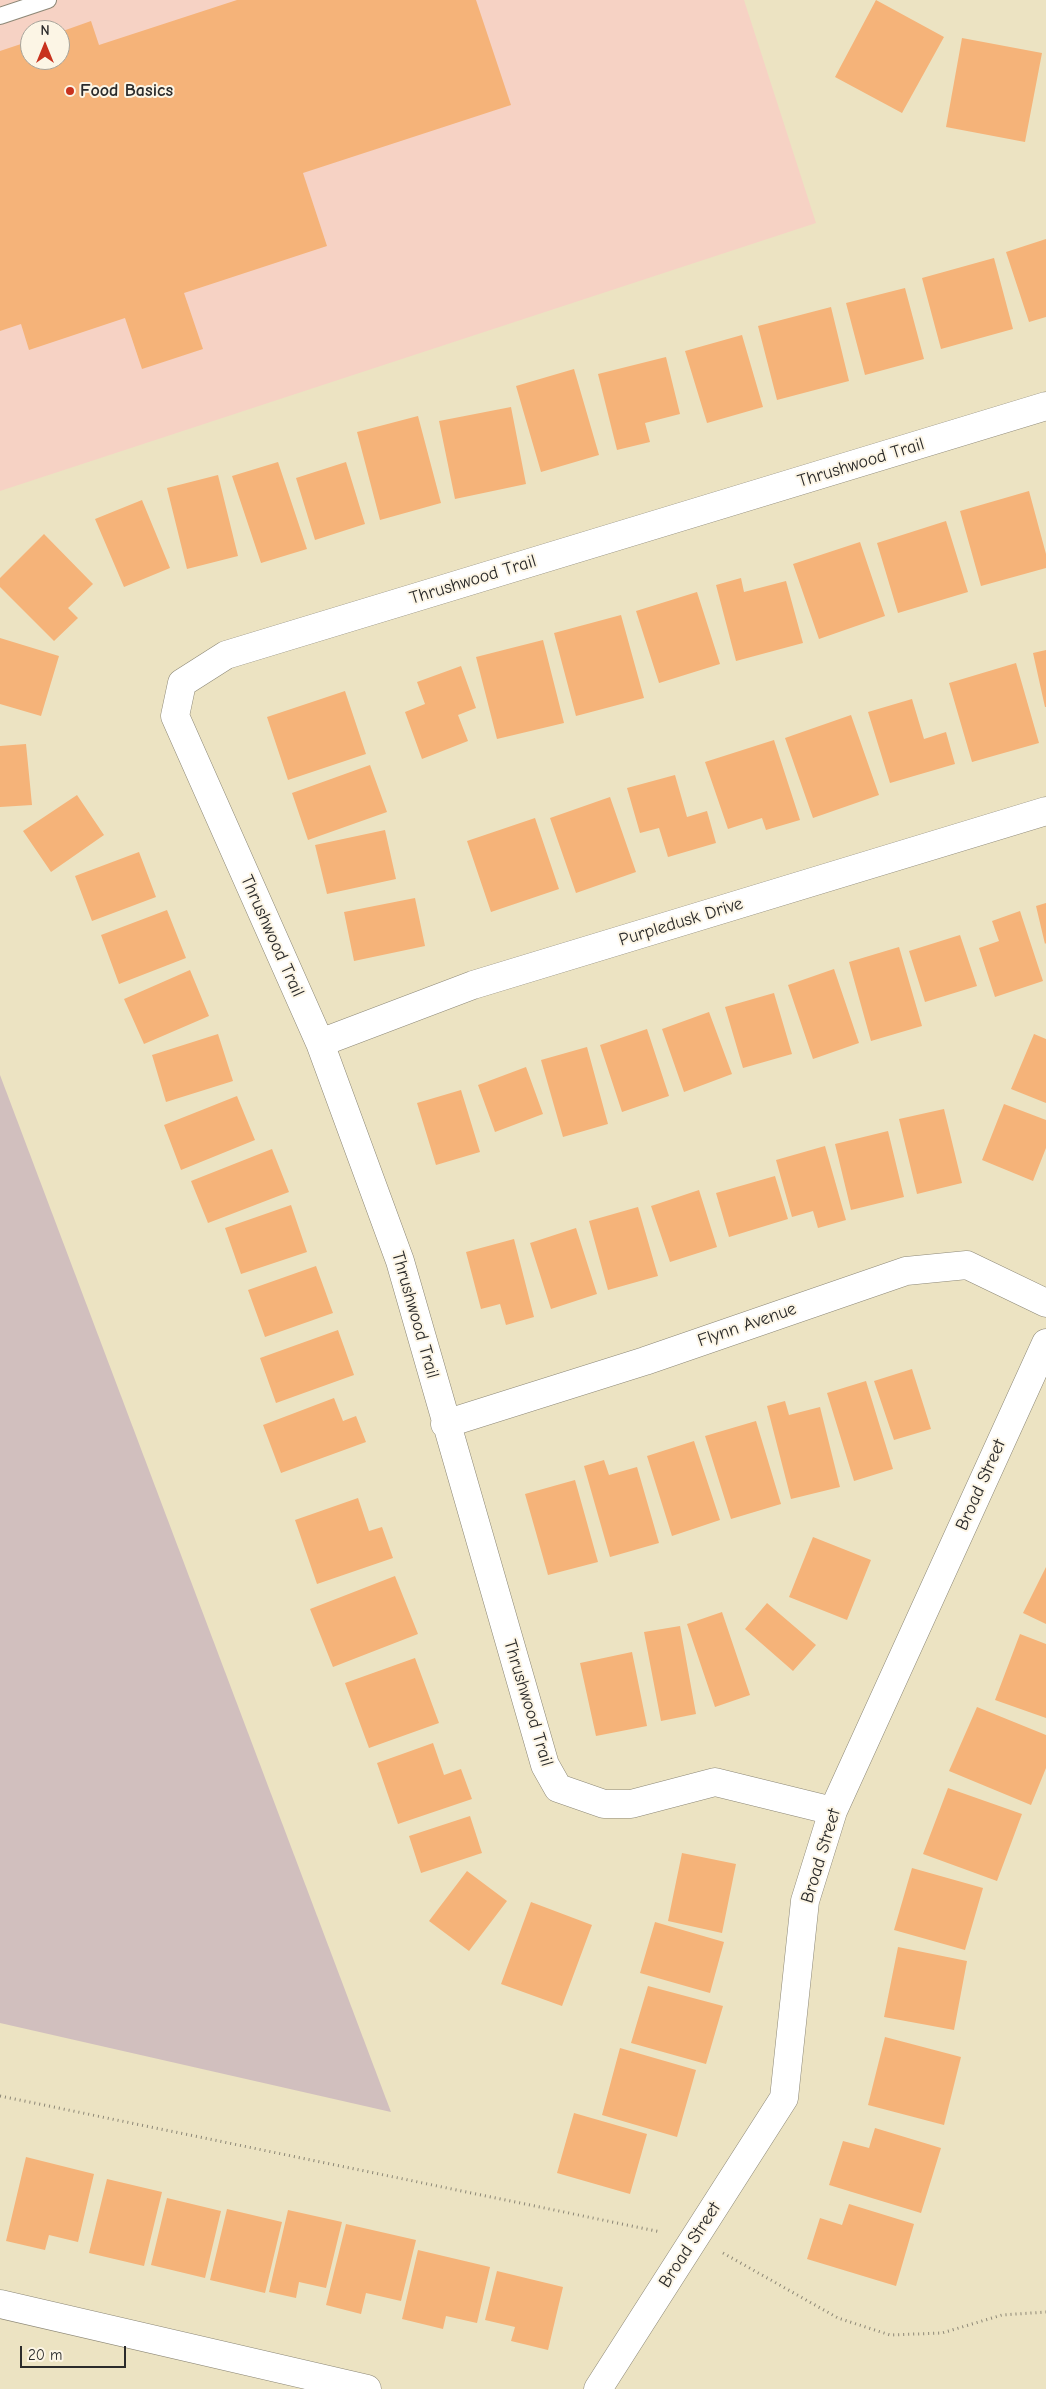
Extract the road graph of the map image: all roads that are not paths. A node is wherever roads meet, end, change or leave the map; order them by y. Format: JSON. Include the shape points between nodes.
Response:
{"nodes":[{"id":1,"x":48,"y":0,"type":"edge"},
{"id":2,"x":0,"y":16,"type":"edge"},
{"id":3,"x":1046,"y":406,"type":"edge"},
{"id":4,"x":1046,"y":811,"type":"edge"},
{"id":5,"x":320,"y":1043,"type":"junction"},
{"id":6,"x":1046,"y":1303,"type":"edge"},
{"id":7,"x":1046,"y":1343,"type":"edge"},
{"id":8,"x":445,"y":1424,"type":"junction"},
{"id":9,"x":833,"y":1811,"type":"junction"},
{"id":10,"x":0,"y":2304,"type":"edge"},
{"id":11,"x":367,"y":2389,"type":"edge"},
{"id":12,"x":598,"y":2389,"type":"edge"}],
"edges":[{"from":1,"to":2,"type":"lane"},
{"from":3,"to":5,"type":"street","name":"Thrushwood Trail","via":[[226,655],[182,684],[175,716]]},
{"from":4,"to":5,"type":"street","name":"Purpledusk Drive","via":[[473,985]]},
{"from":5,"to":8,"type":"street","name":"Thrushwood Trail","via":[[400,1261]]},
{"from":6,"to":8,"type":"street","name":"Flynn Avenue","via":[[967,1265],[906,1271],[645,1361]]},
{"from":7,"to":9,"type":"street","name":"Broad Street"},
{"from":8,"to":9,"type":"street","name":"Thrushwood Trail","via":[[545,1765],[558,1788],[604,1804],[631,1804],[715,1782]]},
{"from":9,"to":12,"type":"street","name":"Broad Street","via":[[805,1901],[784,2098]]},
{"from":10,"to":11,"type":"street"}]}
